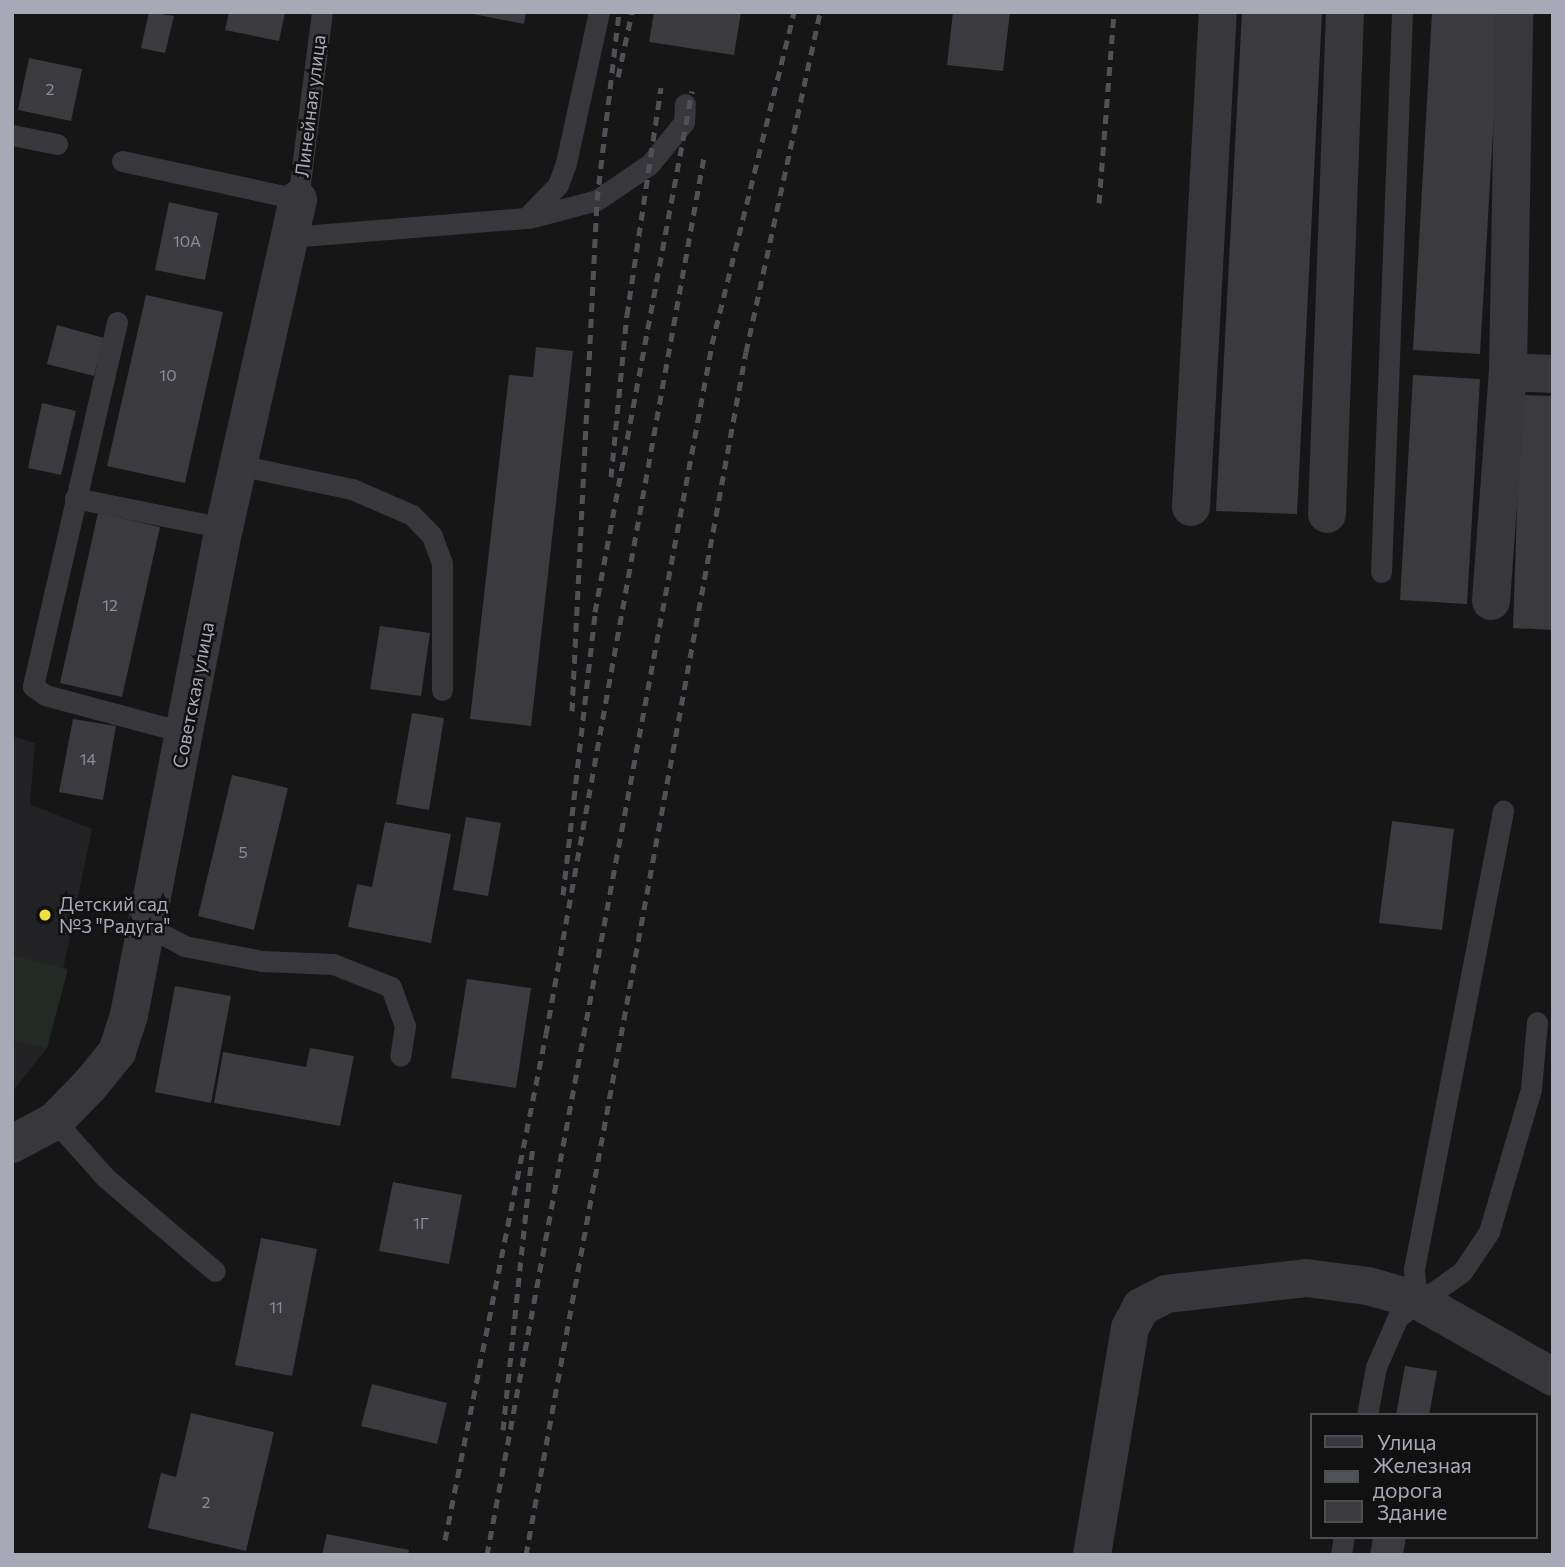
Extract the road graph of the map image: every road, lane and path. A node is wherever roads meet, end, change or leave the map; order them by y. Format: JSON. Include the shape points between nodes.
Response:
{"nodes":[{"id":1,"x":322,"y":12,"type":"edge"},
{"id":2,"x":598,"y":12,"type":"edge"},
{"id":3,"x":1218,"y":12,"type":"edge"},
{"id":4,"x":1345,"y":12,"type":"edge"},
{"id":5,"x":1402,"y":12,"type":"edge"},
{"id":6,"x":1514,"y":12,"type":"edge"},
{"id":7,"x":685,"y":104,"type":"dead end"},
{"id":8,"x":12,"y":135,"type":"edge"},
{"id":9,"x":57,"y":144,"type":"dead end"},
{"id":10,"x":122,"y":161,"type":"dead end"},
{"id":11,"x":298,"y":199,"type":"junction"},
{"id":12,"x":526,"y":218,"type":"junction"},
{"id":13,"x":289,"y":237,"type":"junction"},
{"id":14,"x":117,"y":322,"type":"dead end"},
{"id":15,"x":1508,"y":372,"type":"junction"},
{"id":16,"x":1553,"y":374,"type":"edge"},
{"id":17,"x":238,"y":465,"type":"junction"},
{"id":18,"x":75,"y":498,"type":"junction"},
{"id":19,"x":1191,"y":508,"type":"dead end"},
{"id":20,"x":1327,"y":514,"type":"dead end"},
{"id":21,"x":224,"y":528,"type":"junction"},
{"id":22,"x":1381,"y":572,"type":"dead end"},
{"id":23,"x":1491,"y":601,"type":"dead end"},
{"id":24,"x":442,"y":690,"type":"dead end"},
{"id":25,"x":187,"y":733,"type":"junction"},
{"id":26,"x":1503,"y":811,"type":"dead end"},
{"id":27,"x":149,"y":927,"type":"junction"},
{"id":28,"x":1536,"y":1022,"type":"dead end"},
{"id":29,"x":400,"y":1056,"type":"dead end"},
{"id":30,"x":55,"y":1121,"type":"junction"},
{"id":31,"x":12,"y":1144,"type":"edge"},
{"id":32,"x":215,"y":1271,"type":"dead end"},
{"id":33,"x":1417,"y":1300,"type":"junction"},
{"id":34,"x":1553,"y":1377,"type":"edge"},
{"id":35,"x":1367,"y":1413,"type":"edge"},
{"id":36,"x":1091,"y":1555,"type":"edge"}],
"edges":[{"from":1,"to":11,"type":"lane","name":"Линейная улица"},
{"from":2,"to":12,"type":"lane","via":[[566,163],[549,197]]},
{"from":3,"to":19,"type":"street"},
{"from":4,"to":20,"type":"street"},
{"from":5,"to":22,"type":"lane"},
{"from":6,"to":15,"type":"street"},
{"from":7,"to":12,"type":"lane","via":[[684,122],[650,164],[597,200]]},
{"from":8,"to":9,"type":"lane"},
{"from":10,"to":11,"type":"lane"},
{"from":11,"to":13,"type":"street","name":"Советская улица"},
{"from":12,"to":13,"type":"lane"},
{"from":13,"to":17,"type":"street","name":"Советская улица"},
{"from":14,"to":18,"type":"lane"},
{"from":15,"to":16,"type":"street"},
{"from":15,"to":23,"type":"street"},
{"from":17,"to":21,"type":"street","name":"Советская улица"},
{"from":17,"to":24,"type":"lane","via":[[352,489],[412,515],[432,536],[442,563]]},
{"from":18,"to":21,"type":"lane"},
{"from":18,"to":25,"type":"lane","via":[[33,686],[45,695]]},
{"from":21,"to":25,"type":"street","name":"Советская улица"},
{"from":25,"to":27,"type":"street","name":"Советская улица"},
{"from":26,"to":33,"type":"lane","via":[[1414,1269]]},
{"from":27,"to":29,"type":"lane","via":[[184,946],[262,961],[333,964],[391,987],[405,1026]]},
{"from":27,"to":30,"type":"street","name":"Советская улица","via":[[117,1052]]},
{"from":28,"to":33,"type":"lane","via":[[1525,1113],[1489,1233],[1462,1272]]},
{"from":30,"to":31,"type":"street","name":"Советская улица"},
{"from":30,"to":32,"type":"lane","via":[[106,1178]]},
{"from":33,"to":34,"type":"street"},
{"from":33,"to":35,"type":"lane","via":[[1387,1332]]},
{"from":33,"to":36,"type":"street","via":[[1306,1278],[1208,1285],[1142,1307],[1130,1328]]}]}
